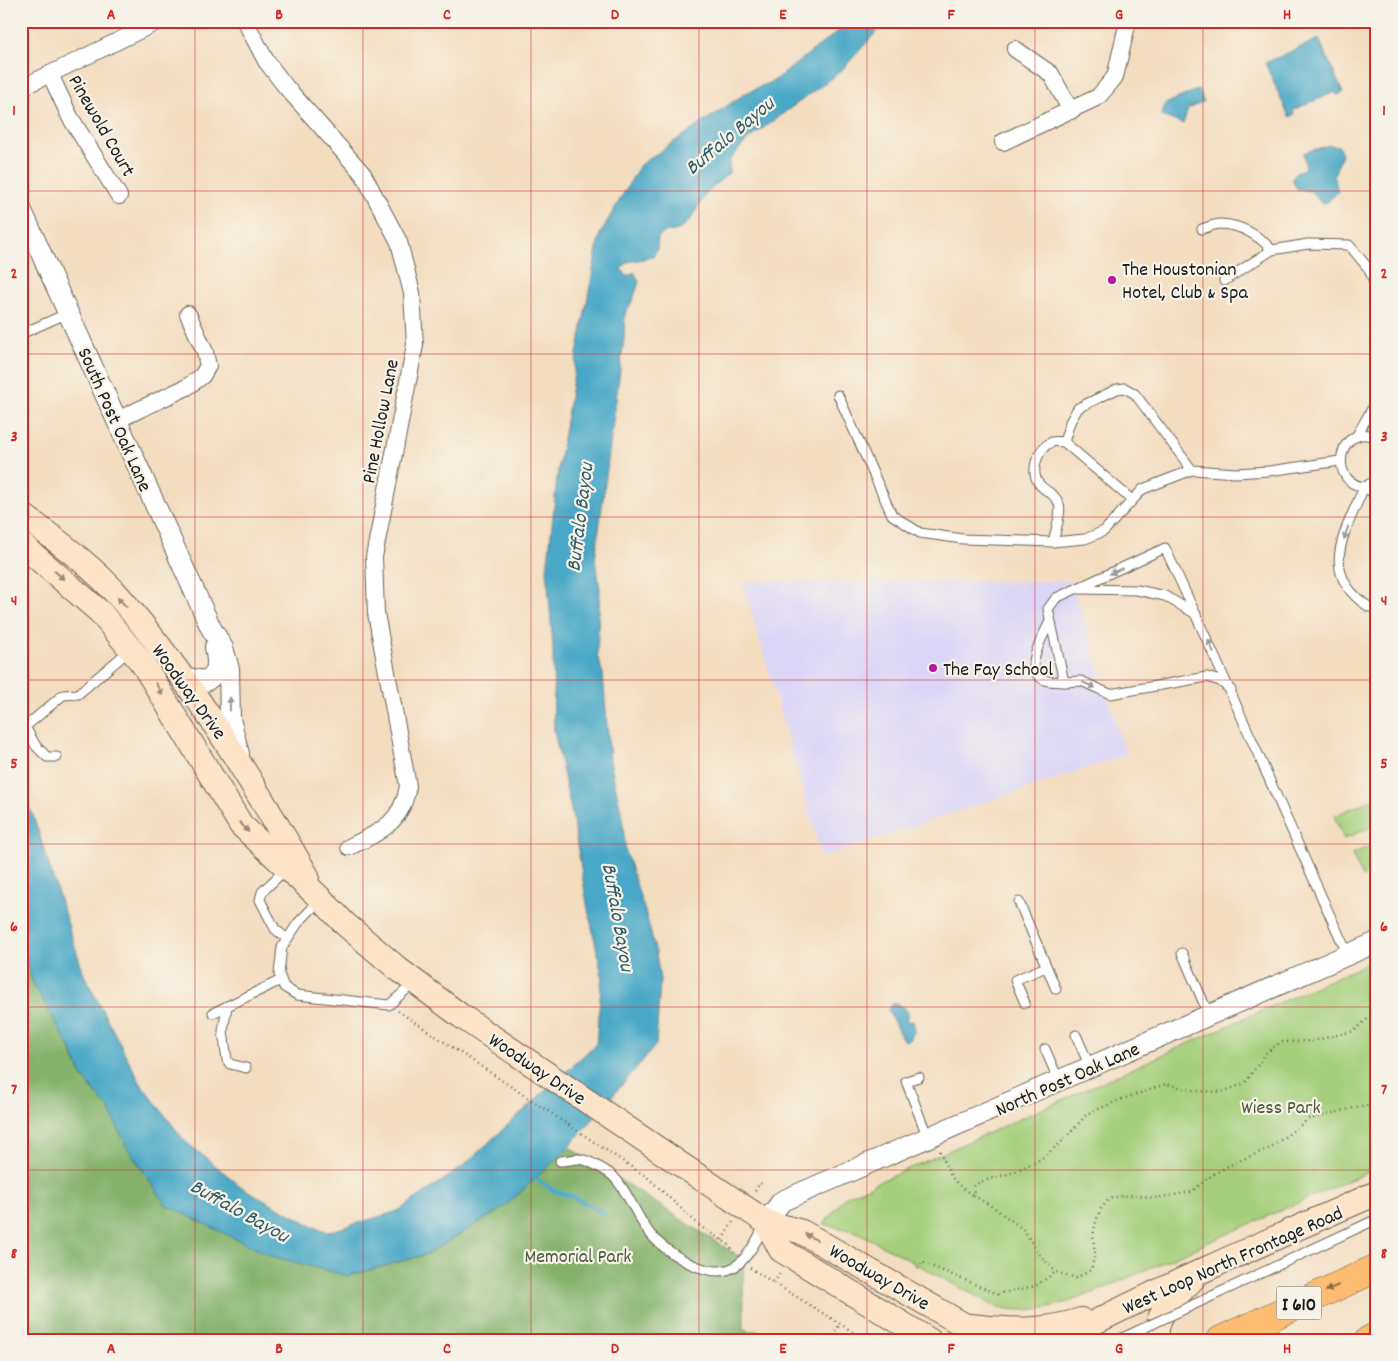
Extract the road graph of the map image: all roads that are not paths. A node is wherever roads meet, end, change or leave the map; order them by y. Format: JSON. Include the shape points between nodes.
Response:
{"nodes":[{"id":1,"x":245,"y":21,"type":"edge"},
{"id":2,"x":1128,"y":21,"type":"edge"},
{"id":3,"x":154,"y":22,"type":"edge"},
{"id":4,"x":1015,"y":49,"type":"dead end"},
{"id":5,"x":50,"y":74,"type":"junction"},
{"id":6,"x":21,"y":88,"type":"edge"},
{"id":7,"x":1072,"y":111,"type":"junction"},
{"id":8,"x":1003,"y":142,"type":"dead end"},
{"id":9,"x":119,"y":196,"type":"dead end"},
{"id":10,"x":21,"y":209,"type":"edge"},
{"id":11,"x":1202,"y":229,"type":"dead end"},
{"id":12,"x":1272,"y":250,"type":"junction"},
{"id":13,"x":1374,"y":277,"type":"edge"},
{"id":14,"x":1224,"y":281,"type":"dead end"},
{"id":15,"x":1377,"y":291,"type":"edge"},
{"id":16,"x":68,"y":313,"type":"junction"},
{"id":17,"x":188,"y":314,"type":"dead end"},
{"id":18,"x":21,"y":334,"type":"edge"},
{"id":19,"x":838,"y":395,"type":"dead end"},
{"id":20,"x":1377,"y":400,"type":"edge"},
{"id":21,"x":117,"y":420,"type":"junction"},
{"id":22,"x":1356,"y":437,"type":"junction"},
{"id":23,"x":1377,"y":438,"type":"edge"},
{"id":24,"x":1064,"y":442,"type":"junction"},
{"id":25,"x":1340,"y":461,"type":"junction"},
{"id":26,"x":1192,"y":470,"type":"junction"},
{"id":27,"x":1372,"y":488,"type":"edge"},
{"id":28,"x":1132,"y":500,"type":"junction"},
{"id":29,"x":21,"y":514,"type":"edge"},
{"id":30,"x":1053,"y":542,"type":"junction"},
{"id":31,"x":21,"y":544,"type":"edge"},
{"id":32,"x":1078,"y":589,"type":"junction"},
{"id":33,"x":1369,"y":607,"type":"dead end"},
{"id":34,"x":1196,"y":614,"type":"junction"},
{"id":35,"x":1050,"y":621,"type":"junction"},
{"id":36,"x":211,"y":628,"type":"junction"},
{"id":37,"x":140,"y":642,"type":"junction"},
{"id":38,"x":182,"y":677,"type":"junction"},
{"id":39,"x":1064,"y":682,"type":"junction"},
{"id":40,"x":1231,"y":690,"type":"junction"},
{"id":41,"x":24,"y":723,"type":"edge"},
{"id":42,"x":57,"y":756,"type":"dead end"},
{"id":43,"x":244,"y":768,"type":"junction"},
{"id":44,"x":349,"y":846,"type":"dead end"},
{"id":45,"x":287,"y":867,"type":"junction"},
{"id":46,"x":321,"y":899,"type":"junction"},
{"id":47,"x":1019,"y":902,"type":"dead end"},
{"id":48,"x":287,"y":939,"type":"junction"},
{"id":49,"x":1377,"y":942,"type":"edge"},
{"id":50,"x":1182,"y":953,"type":"dead end"},
{"id":51,"x":1348,"y":954,"type":"junction"},
{"id":52,"x":1046,"y":967,"type":"junction"},
{"id":53,"x":281,"y":980,"type":"junction"},
{"id":54,"x":415,"y":982,"type":"junction"},
{"id":55,"x":1056,"y":989,"type":"dead end"},
{"id":56,"x":1025,"y":1003,"type":"dead end"},
{"id":57,"x":227,"y":1006,"type":"junction"},
{"id":58,"x":213,"y":1013,"type":"dead end"},
{"id":59,"x":1209,"y":1016,"type":"junction"},
{"id":60,"x":1076,"y":1035,"type":"dead end"},
{"id":61,"x":1046,"y":1049,"type":"dead end"},
{"id":62,"x":246,"y":1068,"type":"dead end"},
{"id":63,"x":1090,"y":1068,"type":"junction"},
{"id":64,"x":919,"y":1077,"type":"dead end"},
{"id":65,"x":1060,"y":1081,"type":"junction"},
{"id":66,"x":931,"y":1137,"type":"junction"},
{"id":67,"x":560,"y":1161,"type":"dead end"},
{"id":68,"x":1377,"y":1193,"type":"edge"},
{"id":69,"x":1377,"y":1219,"type":"edge"},
{"id":70,"x":766,"y":1222,"type":"junction"},
{"id":71,"x":1377,"y":1268,"type":"edge"},
{"id":72,"x":1200,"y":1271,"type":"junction"},
{"id":73,"x":861,"y":1298,"type":"junction"},
{"id":74,"x":1133,"y":1302,"type":"junction"},
{"id":75,"x":965,"y":1326,"type":"junction"},
{"id":76,"x":1377,"y":1336,"type":"edge"},
{"id":77,"x":907,"y":1340,"type":"edge"},
{"id":78,"x":929,"y":1340,"type":"edge"},
{"id":79,"x":990,"y":1340,"type":"edge"},
{"id":80,"x":1060,"y":1340,"type":"edge"},
{"id":81,"x":1118,"y":1340,"type":"edge"},
{"id":82,"x":1158,"y":1340,"type":"edge"},
{"id":83,"x":1221,"y":1340,"type":"edge"},
{"id":84,"x":1369,"y":1340,"type":"edge"}],
"edges":[{"from":1,"to":44,"type":"street","name":"Pine Hollow Lane","via":[[266,61],[286,87],[363,174],[399,242],[412,293],[415,345],[374,557],[378,621],[408,786],[406,799],[392,823]]},
{"from":2,"to":7,"type":"street","via":[[1115,78],[1098,97]]},
{"from":3,"to":5,"type":"street"},
{"from":4,"to":7,"type":"street","via":[[1051,74]]},
{"from":5,"to":6,"type":"street"},
{"from":5,"to":9,"type":"street","name":"Pinewold Court","via":[[70,117]]},
{"from":7,"to":8,"type":"street"},
{"from":10,"to":16,"type":"street","name":"South Post Oak Lane"},
{"from":11,"to":12,"type":"lane","via":[[1220,224],[1243,228],[1260,237]]},
{"from":12,"to":13,"type":"lane","via":[[1308,244],[1349,245]]},
{"from":12,"to":14,"type":"lane"},
{"from":13,"to":15,"type":"lane"},
{"from":16,"to":18,"type":"lane"},
{"from":16,"to":21,"type":"street","name":"South Post Oak Lane"},
{"from":17,"to":21,"type":"street","via":[[205,352],[208,366],[202,376],[187,387]]},
{"from":19,"to":30,"type":"lane","via":[[892,515],[920,534]]},
{"from":20,"to":22,"type":"lane"},
{"from":21,"to":36,"type":"street","name":"South Post Oak Lane"},
{"from":22,"to":23,"type":"lane"},
{"from":22,"to":25,"type":"lane","via":[[1344,447]]},
{"from":24,"to":26,"type":"lane","via":[[1078,408],[1117,388],[1125,388],[1135,394]]},
{"from":24,"to":28,"type":"lane"},
{"from":24,"to":30,"type":"lane","via":[[1052,442],[1040,452],[1035,466],[1040,485],[1056,497],[1060,505]]},
{"from":25,"to":26,"type":"lane","via":[[1269,471]]},
{"from":25,"to":27,"type":"lane","via":[[1349,480]]},
{"from":26,"to":28,"type":"lane","via":[[1143,489]]},
{"from":27,"to":33,"type":"lane","one_way":true,"via":[[1345,533],[1338,558],[1340,574],[1348,589]]},
{"from":28,"to":30,"type":"lane","via":[[1104,531],[1085,539]]},
{"from":37,"to":29,"type":"main road","name":"Woodway Drive","one_way":true,"via":[[121,599],[73,553]]},
{"from":31,"to":37,"type":"main road","name":"Woodway Drive","one_way":true},
{"from":32,"to":34,"type":"lane","via":[[1137,590],[1165,596]]},
{"from":34,"to":32,"type":"lane","one_way":true,"via":[[1165,548]]},
{"from":32,"to":35,"type":"lane","via":[[1056,598],[1048,610]]},
{"from":40,"to":34,"type":"lane","one_way":true},
{"from":35,"to":39,"type":"lane"},
{"from":35,"to":39,"type":"lane","via":[[1033,662],[1037,674],[1047,681]]},
{"from":36,"to":38,"type":"street","name":"South Post Oak Lane","via":[[217,667],[214,675],[206,681]]},
{"from":43,"to":36,"type":"street","name":"South Post Oak Lane","one_way":true,"via":[[230,719],[229,669],[223,648]]},
{"from":37,"to":38,"type":"main road","name":"Woodway Drive"},
{"from":37,"to":41,"type":"lane","via":[[78,694],[63,696]]},
{"from":37,"to":45,"type":"main road","name":"Woodway Drive","one_way":true,"via":[[143,664],[241,825]]},
{"from":38,"to":43,"type":"main road","name":"Woodway Drive"},
{"from":39,"to":40,"type":"lane","one_way":true,"via":[[1081,681],[1110,694],[1207,677],[1220,681]]},
{"from":40,"to":51,"type":"lane"},
{"from":41,"to":42,"type":"lane","via":[[36,746],[47,756]]},
{"from":43,"to":46,"type":"main road","name":"Woodway Drive"},
{"from":45,"to":46,"type":"main road","name":"Woodway Drive"},
{"from":45,"to":48,"type":"lane","via":[[262,892],[260,900],[275,929]]},
{"from":46,"to":48,"type":"lane"},
{"from":46,"to":54,"type":"main road","name":"Woodway Drive","via":[[345,924]]},
{"from":47,"to":52,"type":"lane"},
{"from":48,"to":53,"type":"lane","via":[[282,947]]},
{"from":49,"to":51,"type":"street","name":"North Post Oak Lane"},
{"from":50,"to":59,"type":"lane"},
{"from":51,"to":59,"type":"street","name":"North Post Oak Lane"},
{"from":52,"to":55,"type":"lane"},
{"from":52,"to":56,"type":"lane","via":[[1015,980]]},
{"from":53,"to":54,"type":"lane","via":[[284,987],[297,995],[389,1005]]},
{"from":53,"to":57,"type":"lane"},
{"from":54,"to":70,"type":"main road","name":"Woodway Drive"},
{"from":57,"to":58,"type":"lane"},
{"from":57,"to":62,"type":"lane","via":[[224,1031],[227,1060],[230,1064]]},
{"from":59,"to":63,"type":"street","name":"North Post Oak Lane"},
{"from":60,"to":63,"type":"lane"},
{"from":61,"to":65,"type":"lane"},
{"from":63,"to":65,"type":"street","name":"North Post Oak Lane"},
{"from":64,"to":66,"type":"lane","via":[[906,1081]]},
{"from":65,"to":66,"type":"street","name":"North Post Oak Lane"},
{"from":66,"to":70,"type":"street","name":"North Post Oak Lane","via":[[782,1201]]},
{"from":67,"to":70,"type":"lane","via":[[581,1158],[612,1175],[649,1232],[666,1249],[711,1271],[725,1271],[737,1265],[752,1249]]},
{"from":68,"to":72,"type":"main road","name":"West Loop North Frontage Road"},
{"from":69,"to":81,"type":"lane","bridge":true},
{"from":70,"to":73,"type":"main road","name":"Woodway Drive","via":[[781,1250]]},
{"from":75,"to":70,"type":"main road","name":"Woodway Drive","one_way":true,"via":[[802,1232]]},
{"from":71,"to":83,"type":"highway","number":"I 610","one_way":true},
{"from":72,"to":74,"type":"main road","name":"West Loop North Frontage Road"},
{"from":72,"to":82,"type":"main road","via":[[1162,1312],[1156,1334]]},
{"from":73,"to":77,"type":"main road"},
{"from":73,"to":78,"type":"main road","name":"Woodway Drive"},
{"from":74,"to":75,"type":"main road","via":[[1064,1326],[1006,1331]]},
{"from":74,"to":80,"type":"main road","name":"West Loop North Frontage Road"},
{"from":75,"to":79,"type":"main road","name":"Woodway Drive"},
{"from":76,"to":84,"type":"highway"}]}
